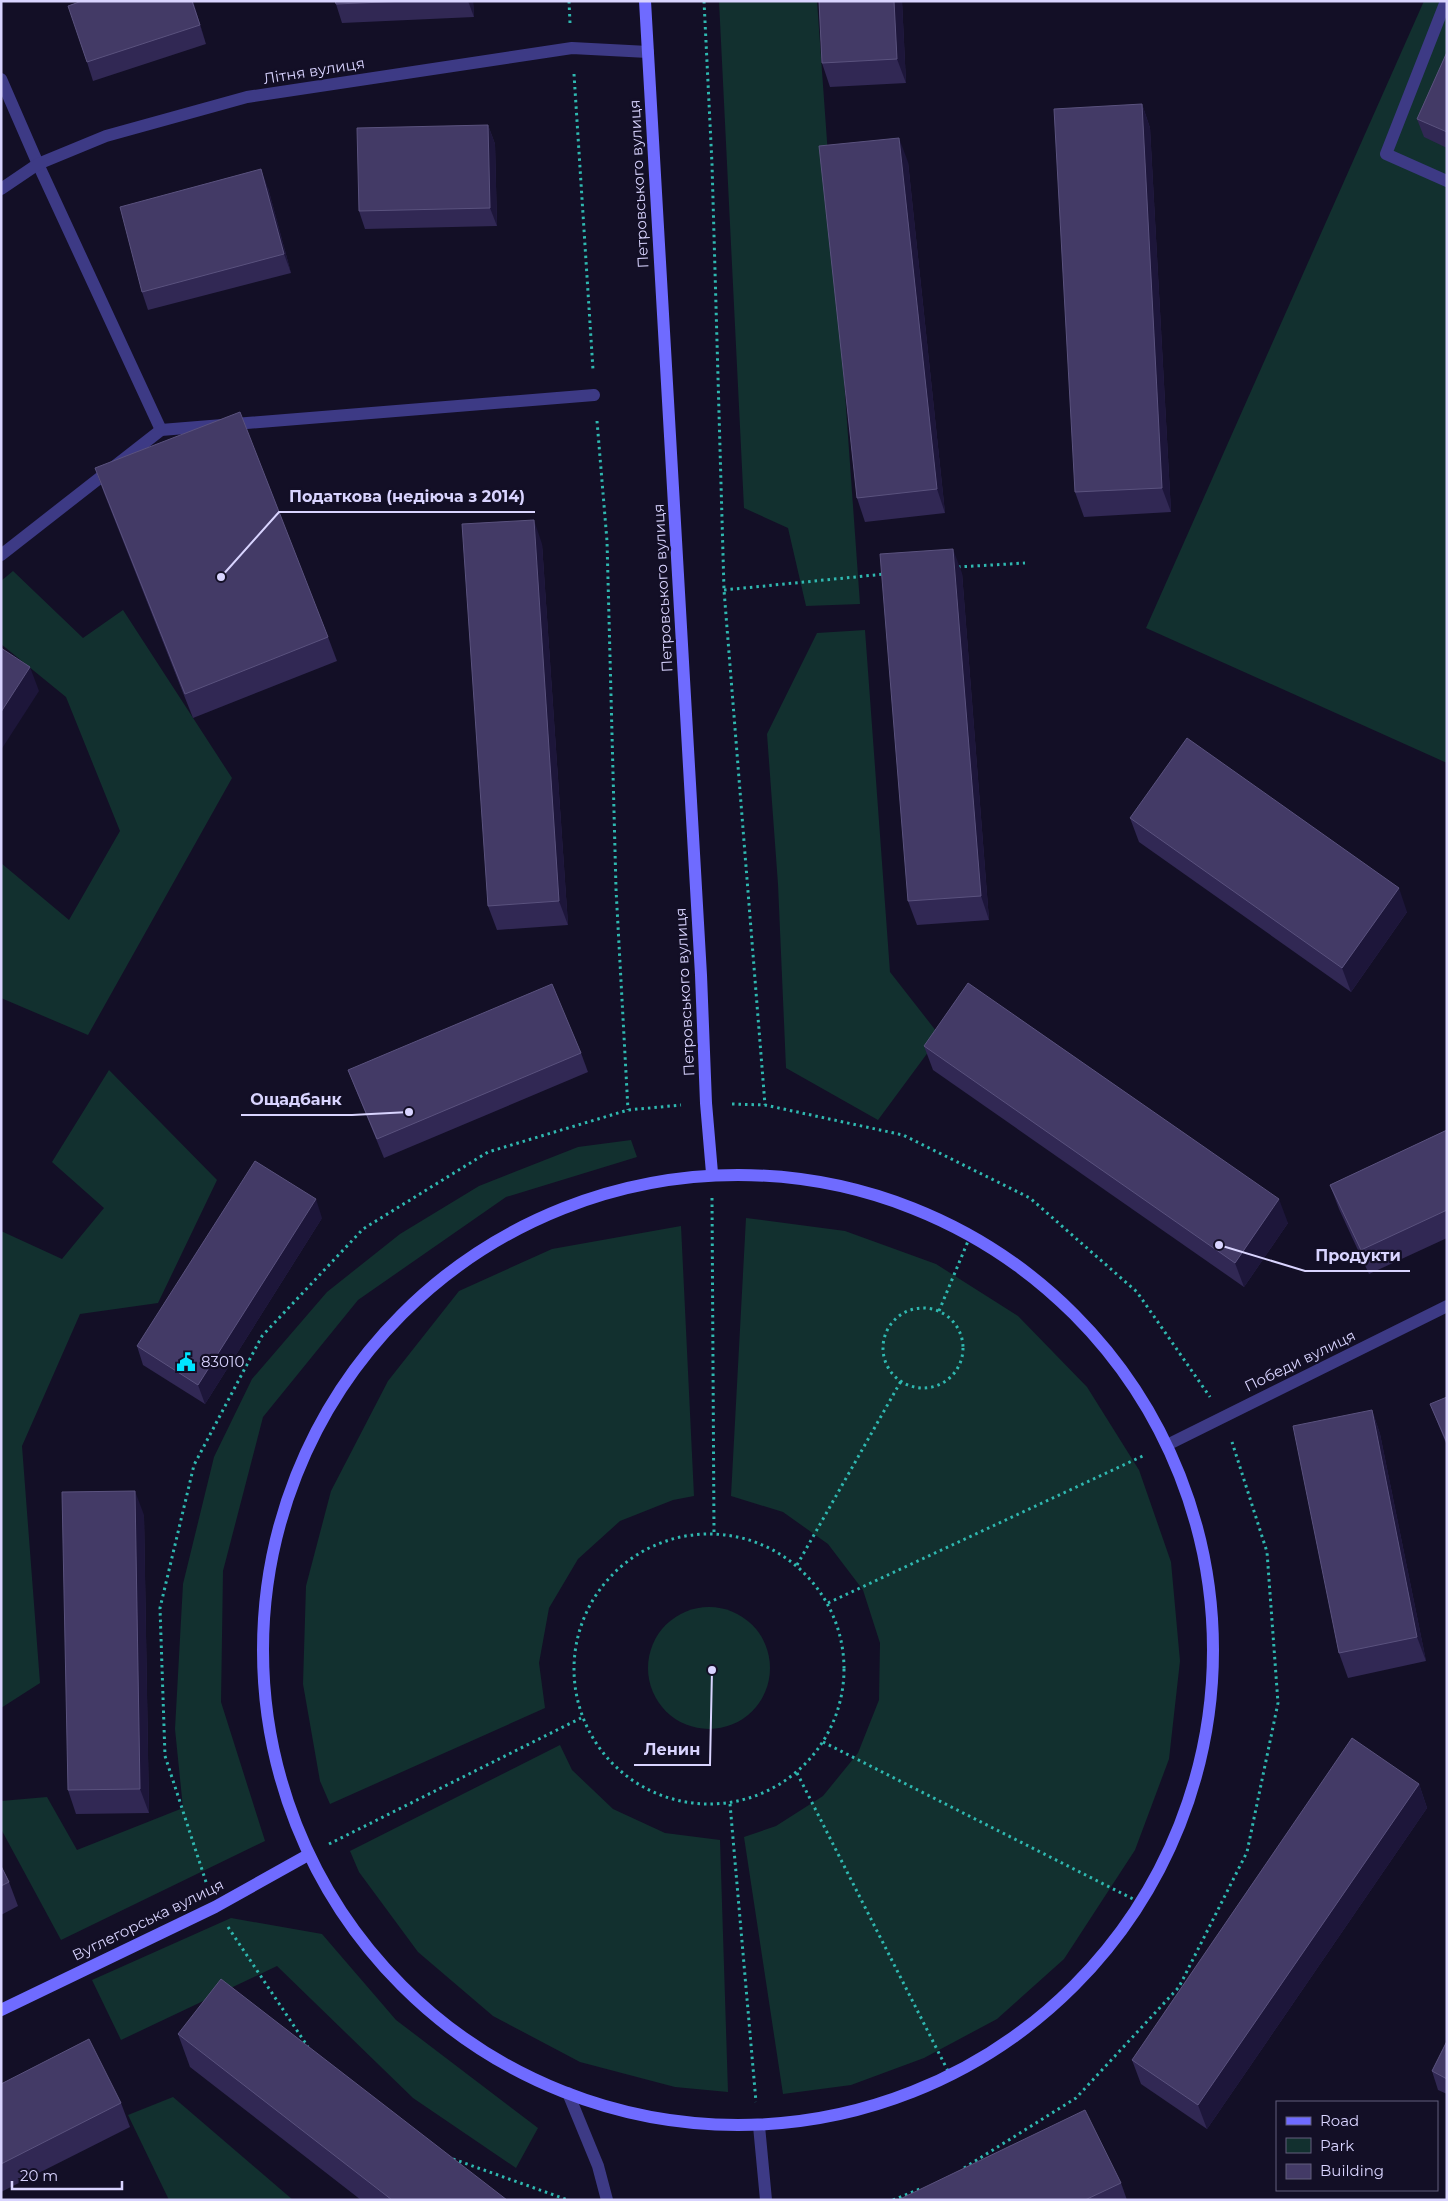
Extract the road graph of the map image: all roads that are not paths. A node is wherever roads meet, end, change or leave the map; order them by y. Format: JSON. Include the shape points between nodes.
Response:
{"nodes":[{"id":1,"x":646,"y":1,"type":"edge"},
{"id":2,"x":1446,"y":1,"type":"edge"},
{"id":3,"x":648,"y":52,"type":"junction"},
{"id":4,"x":1,"y":79,"type":"edge"},
{"id":5,"x":38,"y":164,"type":"junction"},
{"id":6,"x":1447,"y":181,"type":"edge"},
{"id":7,"x":1,"y":188,"type":"edge"},
{"id":8,"x":594,"y":395,"type":"road end"},
{"id":9,"x":161,"y":430,"type":"junction"},
{"id":10,"x":1,"y":555,"type":"edge"},
{"id":11,"x":712,"y":1173,"type":"junction"},
{"id":12,"x":1447,"y":1306,"type":"edge"},
{"id":13,"x":1167,"y":1445,"type":"junction"},
{"id":14,"x":308,"y":1855,"type":"junction"},
{"id":15,"x":1,"y":2010,"type":"edge"},
{"id":16,"x":568,"y":2093,"type":"junction"},
{"id":17,"x":758,"y":2126,"type":"junction"},
{"id":18,"x":607,"y":2200,"type":"edge"},
{"id":19,"x":766,"y":2200,"type":"edge"}],
"edges":[{"from":1,"to":3,"type":"main road","name":"Петровського вулиця"},
{"from":2,"to":6,"type":"street","via":[[1386,154]]},
{"from":3,"to":5,"type":"street","name":"Літня вулиця","via":[[572,48],[247,97],[106,136]]},
{"from":3,"to":11,"type":"main road","name":"Петровського вулиця"},
{"from":4,"to":5,"type":"street"},
{"from":5,"to":7,"type":"street","name":"Літня вулиця"},
{"from":5,"to":9,"type":"street"},
{"from":8,"to":9,"type":"street"},
{"from":9,"to":10,"type":"street"},
{"from":11,"to":13,"type":"main road","via":[[821,1180],[898,1200],[971,1234],[1031,1275],[1085,1324],[1131,1382]]},
{"from":11,"to":14,"type":"main road","via":[[622,1186],[510,1230],[413,1300],[336,1392],[284,1502],[262,1620],[270,1741]]},
{"from":12,"to":13,"type":"street","name":"Победи вулиця"},
{"from":13,"to":17,"type":"main road","via":[[1199,1535],[1213,1629],[1212,1658],[1208,1725],[1184,1817],[1141,1903],[1089,1973],[1025,2031],[951,2077],[858,2112]]},
{"from":14,"to":15,"type":"main road","name":"Вуглегорська вулиця","via":[[215,1907]]},
{"from":14,"to":16,"type":"main road","via":[[368,1950],[447,2028],[542,2085]]},
{"from":16,"to":17,"type":"main road","via":[[648,2118]]},
{"from":16,"to":18,"type":"street","via":[[598,2166]]},
{"from":17,"to":19,"type":"street"}]}
